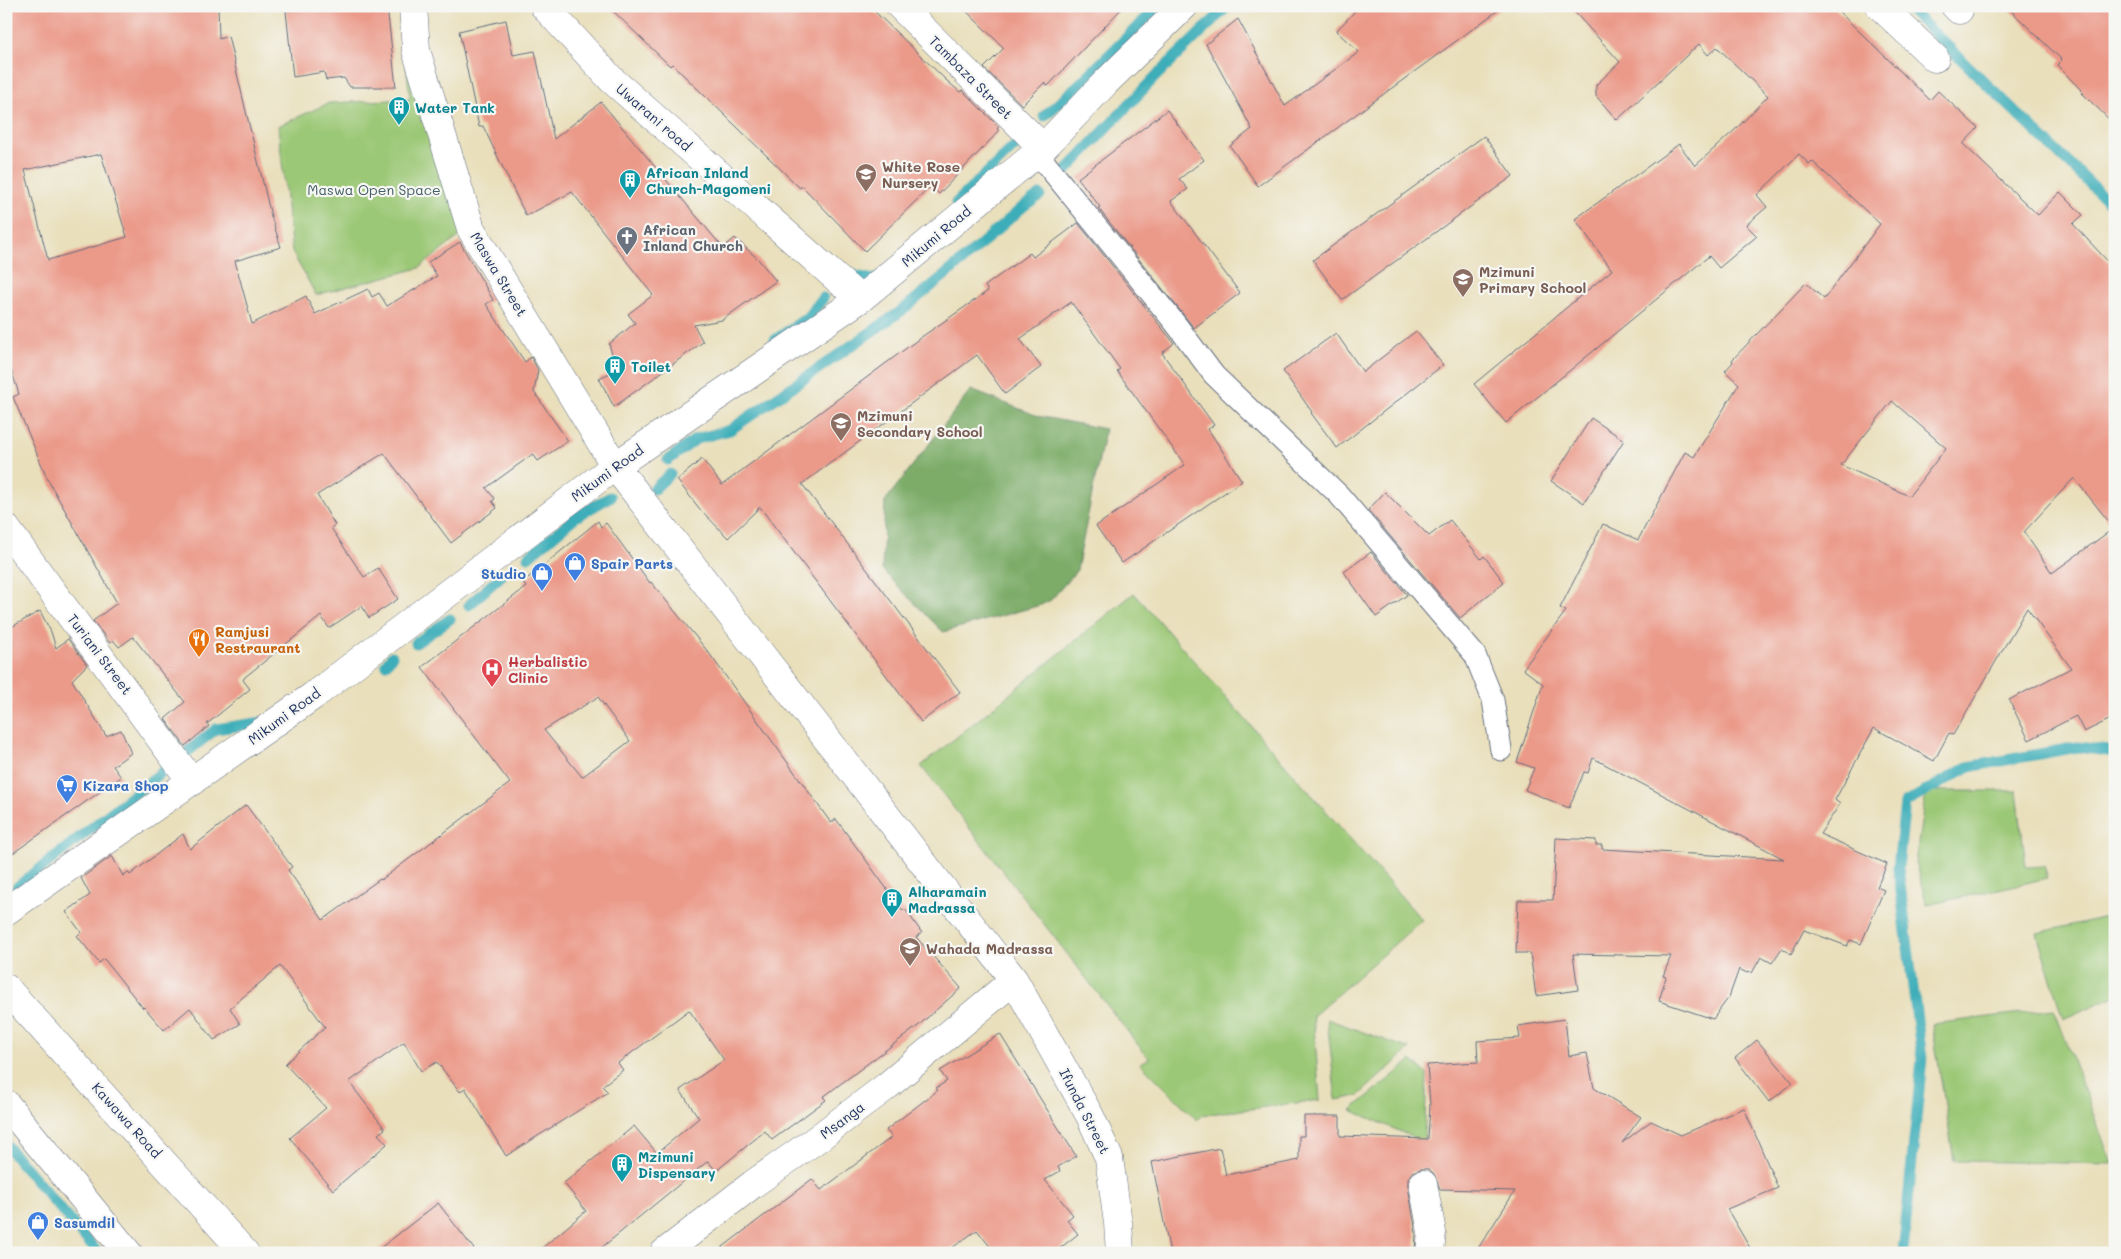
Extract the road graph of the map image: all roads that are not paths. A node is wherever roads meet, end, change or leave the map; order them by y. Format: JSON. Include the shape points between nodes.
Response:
{"nodes":[{"id":1,"x":413,"y":6,"type":"edge"},
{"id":2,"x":544,"y":6,"type":"edge"},
{"id":3,"x":900,"y":6,"type":"edge"},
{"id":4,"x":1184,"y":6,"type":"edge"},
{"id":5,"x":1880,"y":6,"type":"edge"},
{"id":6,"x":1935,"y":58,"type":"dead end"},
{"id":7,"x":1040,"y":150,"type":"junction"},
{"id":8,"x":860,"y":299,"type":"junction"},
{"id":9,"x":615,"y":466,"type":"junction"},
{"id":10,"x":6,"y":528,"type":"edge"},
{"id":11,"x":1502,"y":750,"type":"dead end"},
{"id":12,"x":192,"y":782,"type":"junction"},
{"id":13,"x":6,"y":910,"type":"edge"},
{"id":14,"x":1014,"y":980,"type":"junction"},
{"id":15,"x":6,"y":988,"type":"edge"},
{"id":16,"x":6,"y":1104,"type":"edge"},
{"id":17,"x":1423,"y":1184,"type":"dead end"},
{"id":18,"x":128,"y":1253,"type":"edge"},
{"id":19,"x":245,"y":1253,"type":"edge"},
{"id":20,"x":664,"y":1253,"type":"edge"},
{"id":21,"x":1120,"y":1253,"type":"edge"},
{"id":22,"x":1430,"y":1253,"type":"edge"}],
"edges":[{"from":1,"to":9,"type":"street","name":"Maswa Street","via":[[416,50],[471,229]]},
{"from":2,"to":8,"type":"street","name":"Uwarani road","via":[[612,80]]},
{"from":3,"to":7,"type":"street","name":"Tambaza Street"},
{"from":4,"to":7,"type":"street","name":"Mikumi Road"},
{"from":5,"to":6,"type":"street"},
{"from":7,"to":8,"type":"street","name":"Mikumi Road"},
{"from":7,"to":11,"type":"lane","via":[[1214,375],[1339,495],[1475,655],[1493,700]]},
{"from":8,"to":9,"type":"street","name":"Mikumi Road"},
{"from":9,"to":12,"type":"street","name":"Mikumi Road","via":[[313,696]]},
{"from":9,"to":14,"type":"street","name":"Maswa Street"},
{"from":10,"to":12,"type":"street","name":"Turiani Street"},
{"from":12,"to":13,"type":"street","name":"Mikumi Road"},
{"from":14,"to":20,"type":"street","name":"Msanga","via":[[887,1086]]},
{"from":14,"to":21,"type":"street","name":"Ifunda Street","via":[[1090,1116],[1109,1158]]},
{"from":15,"to":19,"type":"street","name":"Kawawa Road"},
{"from":16,"to":18,"type":"street"},
{"from":17,"to":22,"type":"street","via":[[1432,1232]]}]}
